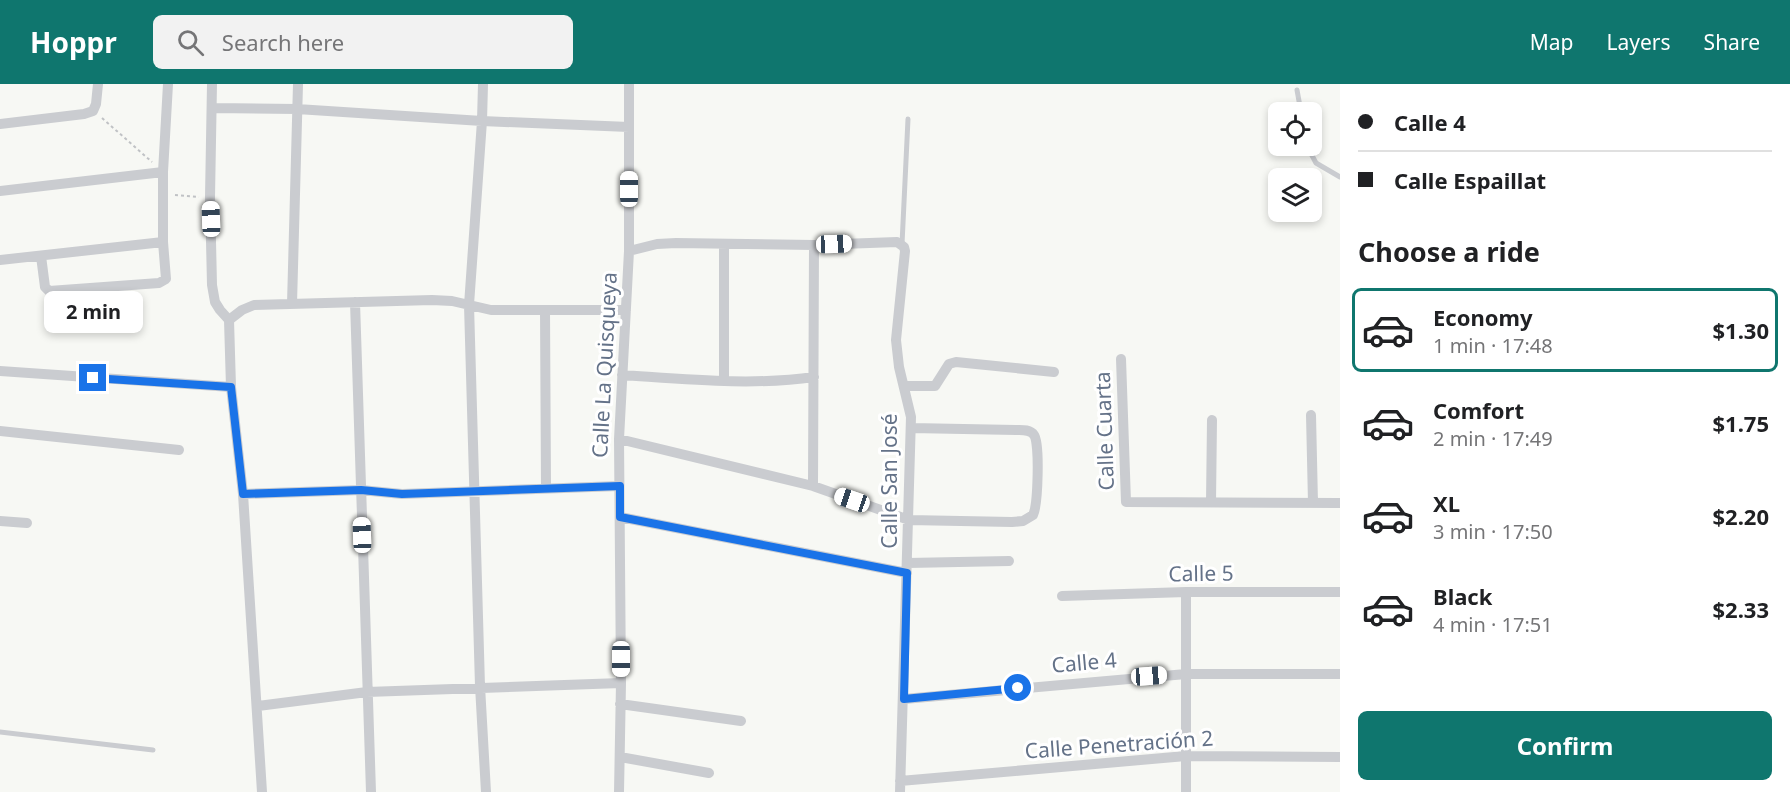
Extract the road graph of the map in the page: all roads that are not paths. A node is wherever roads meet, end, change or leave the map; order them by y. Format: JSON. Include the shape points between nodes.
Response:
{"nodes":[{"id":1,"x":98,"y":84,"type":"edge"},
{"id":2,"x":168,"y":84,"type":"edge"},
{"id":3,"x":212,"y":84,"type":"edge"},
{"id":4,"x":298,"y":84,"type":"edge"},
{"id":5,"x":483,"y":84,"type":"edge"},
{"id":6,"x":629,"y":84,"type":"edge"},
{"id":7,"x":1297,"y":90,"type":"dead end"},
{"id":8,"x":1299,"y":102,"type":"edge"},
{"id":9,"x":212,"y":108,"type":"junction"},
{"id":10,"x":297,"y":109,"type":"junction"},
{"id":11,"x":908,"y":119,"type":"dead end"},
{"id":12,"x":482,"y":122,"type":"junction"},
{"id":13,"x":0,"y":124,"type":"edge"},
{"id":14,"x":629,"y":127,"type":"junction"},
{"id":15,"x":1313,"y":156,"type":"edge"},
{"id":16,"x":163,"y":172,"type":"junction"},
{"id":17,"x":1340,"y":177,"type":"edge"},
{"id":18,"x":0,"y":191,"type":"edge"},
{"id":19,"x":163,"y":242,"type":"junction"},
{"id":20,"x":724,"y":244,"type":"junction"},
{"id":21,"x":902,"y":244,"type":"junction"},
{"id":22,"x":814,"y":245,"type":"junction"},
{"id":23,"x":629,"y":251,"type":"junction"},
{"id":24,"x":41,"y":255,"type":"junction"},
{"id":25,"x":0,"y":260,"type":"edge"},
{"id":26,"x":355,"y":302,"type":"junction"},
{"id":27,"x":292,"y":304,"type":"junction"},
{"id":28,"x":469,"y":305,"type":"junction"},
{"id":29,"x":545,"y":310,"type":"junction"},
{"id":30,"x":626,"y":310,"type":"junction"},
{"id":31,"x":229,"y":320,"type":"junction"},
{"id":32,"x":1121,"y":360,"type":"dead end"},
{"id":33,"x":0,"y":371,"type":"edge"},
{"id":34,"x":1054,"y":372,"type":"dead end"},
{"id":35,"x":622,"y":375,"type":"junction"},
{"id":36,"x":814,"y":377,"type":"junction"},
{"id":37,"x":724,"y":380,"type":"junction"},
{"id":38,"x":904,"y":386,"type":"junction"},
{"id":39,"x":231,"y":387,"type":"junction"},
{"id":40,"x":1311,"y":415,"type":"dead end"},
{"id":41,"x":1212,"y":420,"type":"dead end"},
{"id":42,"x":911,"y":428,"type":"junction"},
{"id":43,"x":0,"y":431,"type":"edge"},
{"id":44,"x":619,"y":439,"type":"junction"},
{"id":45,"x":179,"y":450,"type":"dead end"},
{"id":46,"x":620,"y":486,"type":"junction"},
{"id":47,"x":813,"y":486,"type":"junction"},
{"id":48,"x":546,"y":488,"type":"junction"},
{"id":49,"x":361,"y":490,"type":"junction"},
{"id":50,"x":473,"y":491,"type":"junction"},
{"id":51,"x":243,"y":494,"type":"junction"},
{"id":52,"x":1210,"y":502,"type":"junction"},
{"id":53,"x":1312,"y":503,"type":"junction"},
{"id":54,"x":1340,"y":504,"type":"edge"},
{"id":55,"x":620,"y":517,"type":"junction"},
{"id":56,"x":909,"y":520,"type":"junction"},
{"id":57,"x":0,"y":521,"type":"edge"},
{"id":58,"x":27,"y":523,"type":"dead end"},
{"id":59,"x":1008,"y":561,"type":"dead end"},
{"id":60,"x":908,"y":568,"type":"junction"},
{"id":61,"x":1186,"y":592,"type":"junction"},
{"id":62,"x":1340,"y":592,"type":"edge"},
{"id":63,"x":1062,"y":596,"type":"dead end"},
{"id":64,"x":1186,"y":674,"type":"junction"},
{"id":65,"x":1340,"y":674,"type":"edge"},
{"id":66,"x":621,"y":683,"type":"junction"},
{"id":67,"x":480,"y":686,"type":"junction"},
{"id":68,"x":367,"y":692,"type":"junction"},
{"id":69,"x":904,"y":699,"type":"junction"},
{"id":70,"x":620,"y":704,"type":"junction"},
{"id":71,"x":258,"y":706,"type":"junction"},
{"id":72,"x":741,"y":721,"type":"dead end"},
{"id":73,"x":0,"y":732,"type":"edge"},
{"id":74,"x":153,"y":750,"type":"dead end"},
{"id":75,"x":1186,"y":756,"type":"junction"},
{"id":76,"x":620,"y":757,"type":"junction"},
{"id":77,"x":1340,"y":757,"type":"edge"},
{"id":78,"x":709,"y":773,"type":"dead end"},
{"id":79,"x":900,"y":786,"type":"edge"},
{"id":80,"x":262,"y":792,"type":"edge"},
{"id":81,"x":371,"y":792,"type":"edge"},
{"id":82,"x":486,"y":792,"type":"edge"},
{"id":83,"x":619,"y":792,"type":"edge"},
{"id":84,"x":1186,"y":792,"type":"edge"}],
"edges":[{"from":1,"to":13,"type":"street","via":[[93,111]]},
{"from":2,"to":16,"type":"street"},
{"from":3,"to":9,"type":"street"},
{"from":4,"to":10,"type":"street"},
{"from":5,"to":12,"type":"street"},
{"from":6,"to":14,"type":"street","name":"Calle La Quisqueya"},
{"from":7,"to":8,"type":"lane"},
{"from":9,"to":10,"type":"street"},
{"from":9,"to":31,"type":"street","via":[[212,285],[215,302]]},
{"from":10,"to":12,"type":"street"},
{"from":10,"to":27,"type":"street"},
{"from":11,"to":21,"type":"lane"},
{"from":12,"to":14,"type":"street"},
{"from":12,"to":28,"type":"street"},
{"from":14,"to":23,"type":"street","name":"Calle La Quisqueya"},
{"from":15,"to":17,"type":"lane","via":[[1317,163]]},
{"from":16,"to":18,"type":"street"},
{"from":16,"to":19,"type":"street"},
{"from":19,"to":24,"type":"street"},
{"from":19,"to":24,"type":"street","via":[[166,279],[159,283],[49,291],[45,287]]},
{"from":20,"to":22,"type":"street"},
{"from":20,"to":23,"type":"street","via":[[657,244]]},
{"from":20,"to":37,"type":"street"},
{"from":21,"to":22,"type":"street"},
{"from":21,"to":38,"type":"street","name":"Calle San José","via":[[905,251],[896,340]]},
{"from":22,"to":36,"type":"street"},
{"from":23,"to":30,"type":"street","name":"Calle La Quisqueya"},
{"from":24,"to":25,"type":"street"},
{"from":26,"to":27,"type":"street"},
{"from":26,"to":28,"type":"street","via":[[432,300]]},
{"from":26,"to":49,"type":"street"},
{"from":27,"to":31,"type":"street","via":[[254,305]]},
{"from":28,"to":29,"type":"street","via":[[491,310]]},
{"from":28,"to":50,"type":"street"},
{"from":29,"to":30,"type":"street"},
{"from":29,"to":48,"type":"street"},
{"from":30,"to":35,"type":"street","name":"Calle La Quisqueya"},
{"from":31,"to":39,"type":"street"},
{"from":32,"to":52,"type":"street","name":"Calle Cuarta","via":[[1126,502]]},
{"from":33,"to":39,"type":"street"},
{"from":34,"to":38,"type":"street","via":[[956,362],[949,364],[935,386]]},
{"from":35,"to":37,"type":"street"},
{"from":35,"to":44,"type":"street","name":"Calle La Quisqueya"},
{"from":36,"to":37,"type":"street","via":[[787,381]]},
{"from":36,"to":47,"type":"street"},
{"from":38,"to":42,"type":"street","name":"Calle San José"},
{"from":39,"to":51,"type":"street"},
{"from":40,"to":53,"type":"street"},
{"from":41,"to":52,"type":"street"},
{"from":42,"to":56,"type":"street","name":"Calle San José"},
{"from":42,"to":56,"type":"street","via":[[1030,432],[1036,447],[1037,503],[1033,516],[1023,521]]},
{"from":43,"to":45,"type":"street"},
{"from":44,"to":46,"type":"street","name":"Calle La Quisqueya"},
{"from":44,"to":47,"type":"street"},
{"from":46,"to":48,"type":"street"},
{"from":46,"to":55,"type":"street","name":"Calle La Quisqueya"},
{"from":47,"to":56,"type":"street"},
{"from":48,"to":50,"type":"street"},
{"from":49,"to":50,"type":"street","via":[[402,494]]},
{"from":49,"to":51,"type":"street"},
{"from":49,"to":68,"type":"street"},
{"from":50,"to":67,"type":"street"},
{"from":51,"to":71,"type":"street"},
{"from":52,"to":53,"type":"street"},
{"from":53,"to":54,"type":"street"},
{"from":55,"to":60,"type":"street"},
{"from":55,"to":66,"type":"street","name":"Calle La Quisqueya"},
{"from":56,"to":60,"type":"street","name":"Calle San José"},
{"from":57,"to":58,"type":"street"},
{"from":59,"to":60,"type":"street"},
{"from":60,"to":69,"type":"street","name":"Calle San José"},
{"from":61,"to":62,"type":"street","name":"Calle 5"},
{"from":61,"to":63,"type":"street","name":"Calle 5"},
{"from":61,"to":64,"type":"street"},
{"from":64,"to":65,"type":"street","name":"Calle 4"},
{"from":64,"to":69,"type":"street","name":"Calle 4"},
{"from":64,"to":75,"type":"street"},
{"from":66,"to":67,"type":"street"},
{"from":66,"to":70,"type":"street","name":"Calle La Quisqueya"},
{"from":67,"to":68,"type":"street"},
{"from":67,"to":82,"type":"street"},
{"from":68,"to":71,"type":"street"},
{"from":68,"to":81,"type":"street"},
{"from":69,"to":79,"type":"street","name":"Calle San José"},
{"from":70,"to":72,"type":"street"},
{"from":70,"to":76,"type":"street","name":"Calle La Quisqueya"},
{"from":71,"to":80,"type":"street"},
{"from":73,"to":74,"type":"lane"},
{"from":75,"to":77,"type":"street","name":"Calle Penetración 2"},
{"from":75,"to":79,"type":"street","name":"Calle Penetración 2"},
{"from":75,"to":84,"type":"street"},
{"from":76,"to":78,"type":"street"},
{"from":76,"to":83,"type":"street","name":"Calle La Quisqueya"}]}
